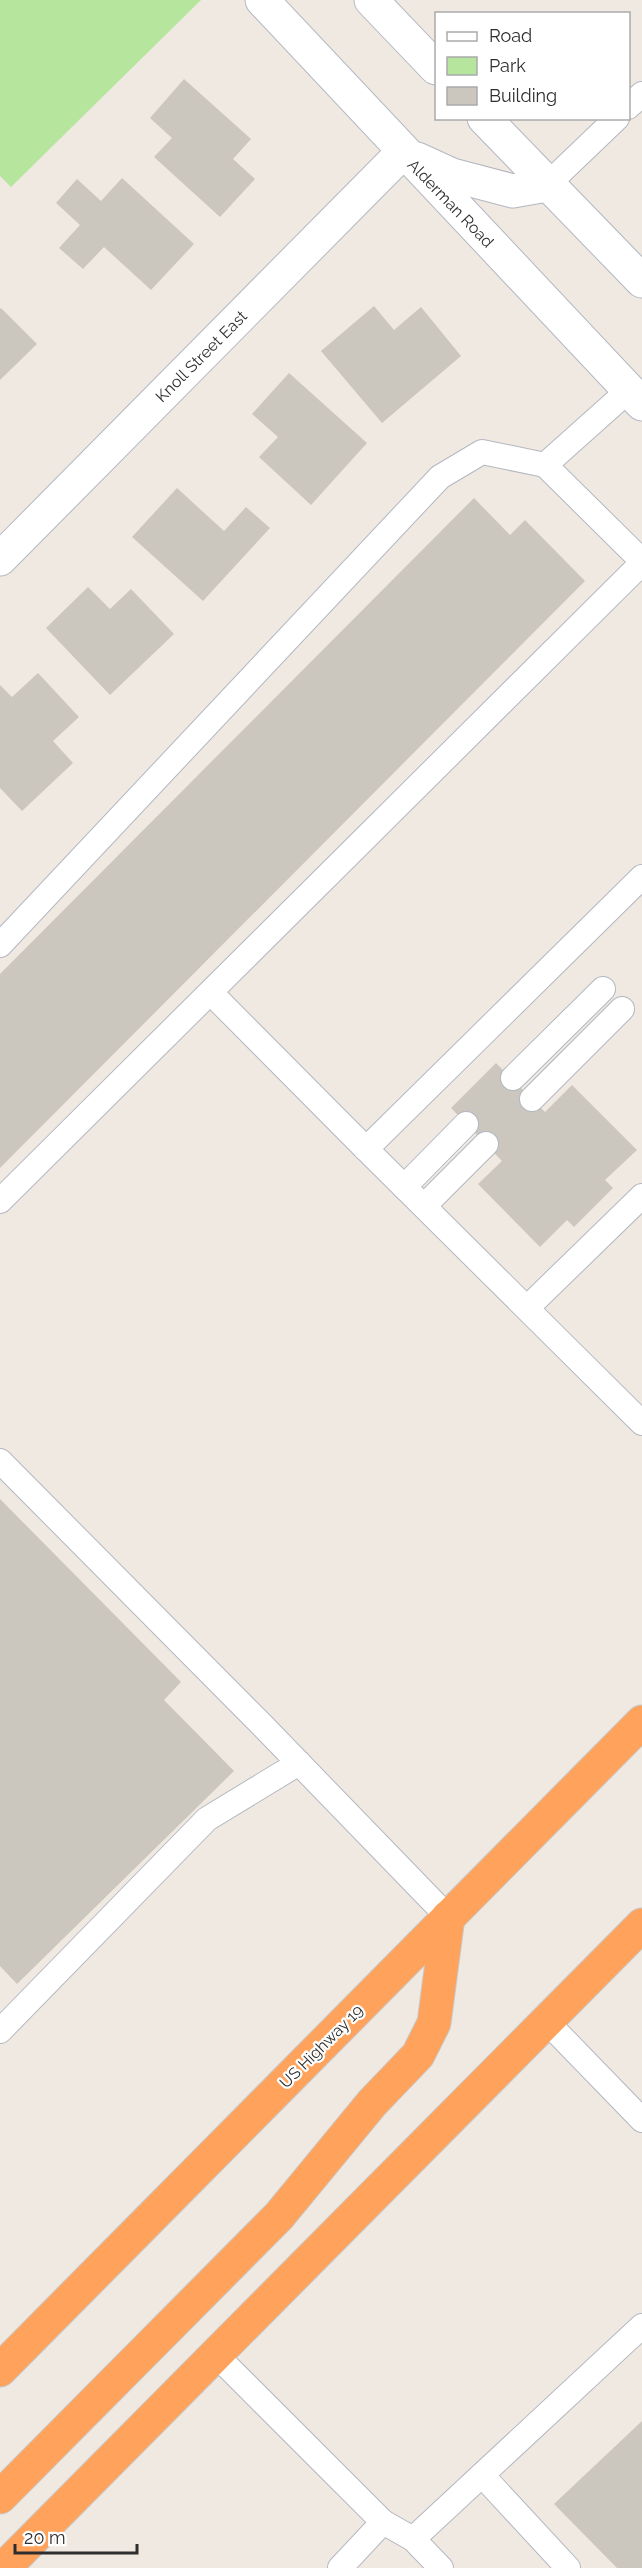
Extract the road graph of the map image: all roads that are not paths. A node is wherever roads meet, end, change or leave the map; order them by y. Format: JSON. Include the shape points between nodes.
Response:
{"nodes":[{"id":1,"x":262,"y":0,"type":"edge"},
{"id":2,"x":372,"y":0,"type":"edge"},
{"id":3,"x":435,"y":67,"type":"edge"},
{"id":4,"x":642,"y":94,"type":"edge"},
{"id":5,"x":630,"y":105,"type":"edge"},
{"id":6,"x":486,"y":120,"type":"edge"},
{"id":7,"x":615,"y":120,"type":"edge"},
{"id":8,"x":403,"y":152,"type":"junction"},
{"id":9,"x":547,"y":185,"type":"junction"},
{"id":10,"x":642,"y":281,"type":"edge"},
{"id":11,"x":635,"y":397,"type":"edge"},
{"id":12,"x":545,"y":465,"type":"junction"},
{"id":13,"x":4,"y":547,"type":"edge"},
{"id":14,"x":642,"y":562,"type":"edge"},
{"id":15,"x":642,"y":877,"type":"edge"},
{"id":16,"x":0,"y":945,"type":"edge"},
{"id":17,"x":603,"y":989,"type":"dead end"},
{"id":18,"x":211,"y":993,"type":"junction"},
{"id":19,"x":622,"y":1009,"type":"dead end"},
{"id":20,"x":513,"y":1078,"type":"dead end"},
{"id":21,"x":532,"y":1099,"type":"dead end"},
{"id":22,"x":466,"y":1124,"type":"dead end"},
{"id":23,"x":486,"y":1144,"type":"dead end"},
{"id":24,"x":366,"y":1149,"type":"junction"},
{"id":25,"x":404,"y":1187,"type":"junction"},
{"id":26,"x":642,"y":1196,"type":"edge"},
{"id":27,"x":0,"y":1201,"type":"edge"},
{"id":28,"x":424,"y":1206,"type":"junction"},
{"id":29,"x":527,"y":1308,"type":"junction"},
{"id":30,"x":642,"y":1423,"type":"edge"},
{"id":31,"x":0,"y":1461,"type":"edge"},
{"id":32,"x":642,"y":1722,"type":"edge"},
{"id":33,"x":299,"y":1763,"type":"junction"},
{"id":34,"x":448,"y":1917,"type":"junction"},
{"id":35,"x":642,"y":1925,"type":"edge"},
{"id":36,"x":547,"y":2022,"type":"junction"},
{"id":37,"x":0,"y":2031,"type":"edge"},
{"id":38,"x":642,"y":2120,"type":"edge"},
{"id":39,"x":642,"y":2326,"type":"edge"},
{"id":40,"x":216,"y":2355,"type":"junction"},
{"id":41,"x":0,"y":2370,"type":"edge"},
{"id":42,"x":482,"y":2475,"type":"junction"},
{"id":43,"x":0,"y":2497,"type":"edge"},
{"id":44,"x":383,"y":2522,"type":"junction"},
{"id":45,"x":413,"y":2539,"type":"junction"},
{"id":46,"x":4,"y":2568,"type":"edge"},
{"id":47,"x":340,"y":2568,"type":"edge"},
{"id":48,"x":441,"y":2568,"type":"edge"},
{"id":49,"x":568,"y":2568,"type":"edge"}],
"edges":[{"from":1,"to":8,"type":"main road","name":"Alderman Road"},
{"from":2,"to":3,"type":"main road"},
{"from":4,"to":5,"type":"lane"},
{"from":6,"to":9,"type":"main road"},
{"from":7,"to":9,"type":"lane"},
{"from":8,"to":9,"type":"main road","via":[[452,175],[513,190]]},
{"from":8,"to":11,"type":"main road","name":"Alderman Road"},
{"from":8,"to":13,"type":"main road","name":"Knoll Street East"},
{"from":9,"to":10,"type":"main road"},
{"from":11,"to":12,"type":"lane"},
{"from":12,"to":14,"type":"lane"},
{"from":12,"to":16,"type":"lane","via":[[482,452],[440,477]]},
{"from":14,"to":18,"type":"lane"},
{"from":15,"to":24,"type":"lane"},
{"from":17,"to":20,"type":"lane"},
{"from":18,"to":24,"type":"lane"},
{"from":18,"to":27,"type":"lane"},
{"from":19,"to":21,"type":"lane"},
{"from":22,"to":25,"type":"lane"},
{"from":23,"to":28,"type":"lane"},
{"from":24,"to":25,"type":"lane"},
{"from":25,"to":28,"type":"lane"},
{"from":26,"to":29,"type":"lane"},
{"from":28,"to":29,"type":"lane"},
{"from":29,"to":30,"type":"lane"},
{"from":31,"to":33,"type":"lane"},
{"from":32,"to":34,"type":"highway","name":"US Highway 19"},
{"from":33,"to":34,"type":"lane"},
{"from":33,"to":37,"type":"lane","via":[[207,1819]]},
{"from":34,"to":41,"type":"highway","name":"US Highway 19"},
{"from":34,"to":43,"type":"highway","via":[[434,2023],[418,2055],[372,2103],[279,2216]]},
{"from":35,"to":36,"type":"highway"},
{"from":36,"to":38,"type":"lane"},
{"from":36,"to":40,"type":"highway"},
{"from":39,"to":42,"type":"lane"},
{"from":40,"to":44,"type":"lane"},
{"from":40,"to":46,"type":"highway"},
{"from":42,"to":45,"type":"lane"},
{"from":42,"to":49,"type":"lane"},
{"from":44,"to":45,"type":"lane"},
{"from":44,"to":47,"type":"lane"},
{"from":45,"to":48,"type":"lane"}]}
